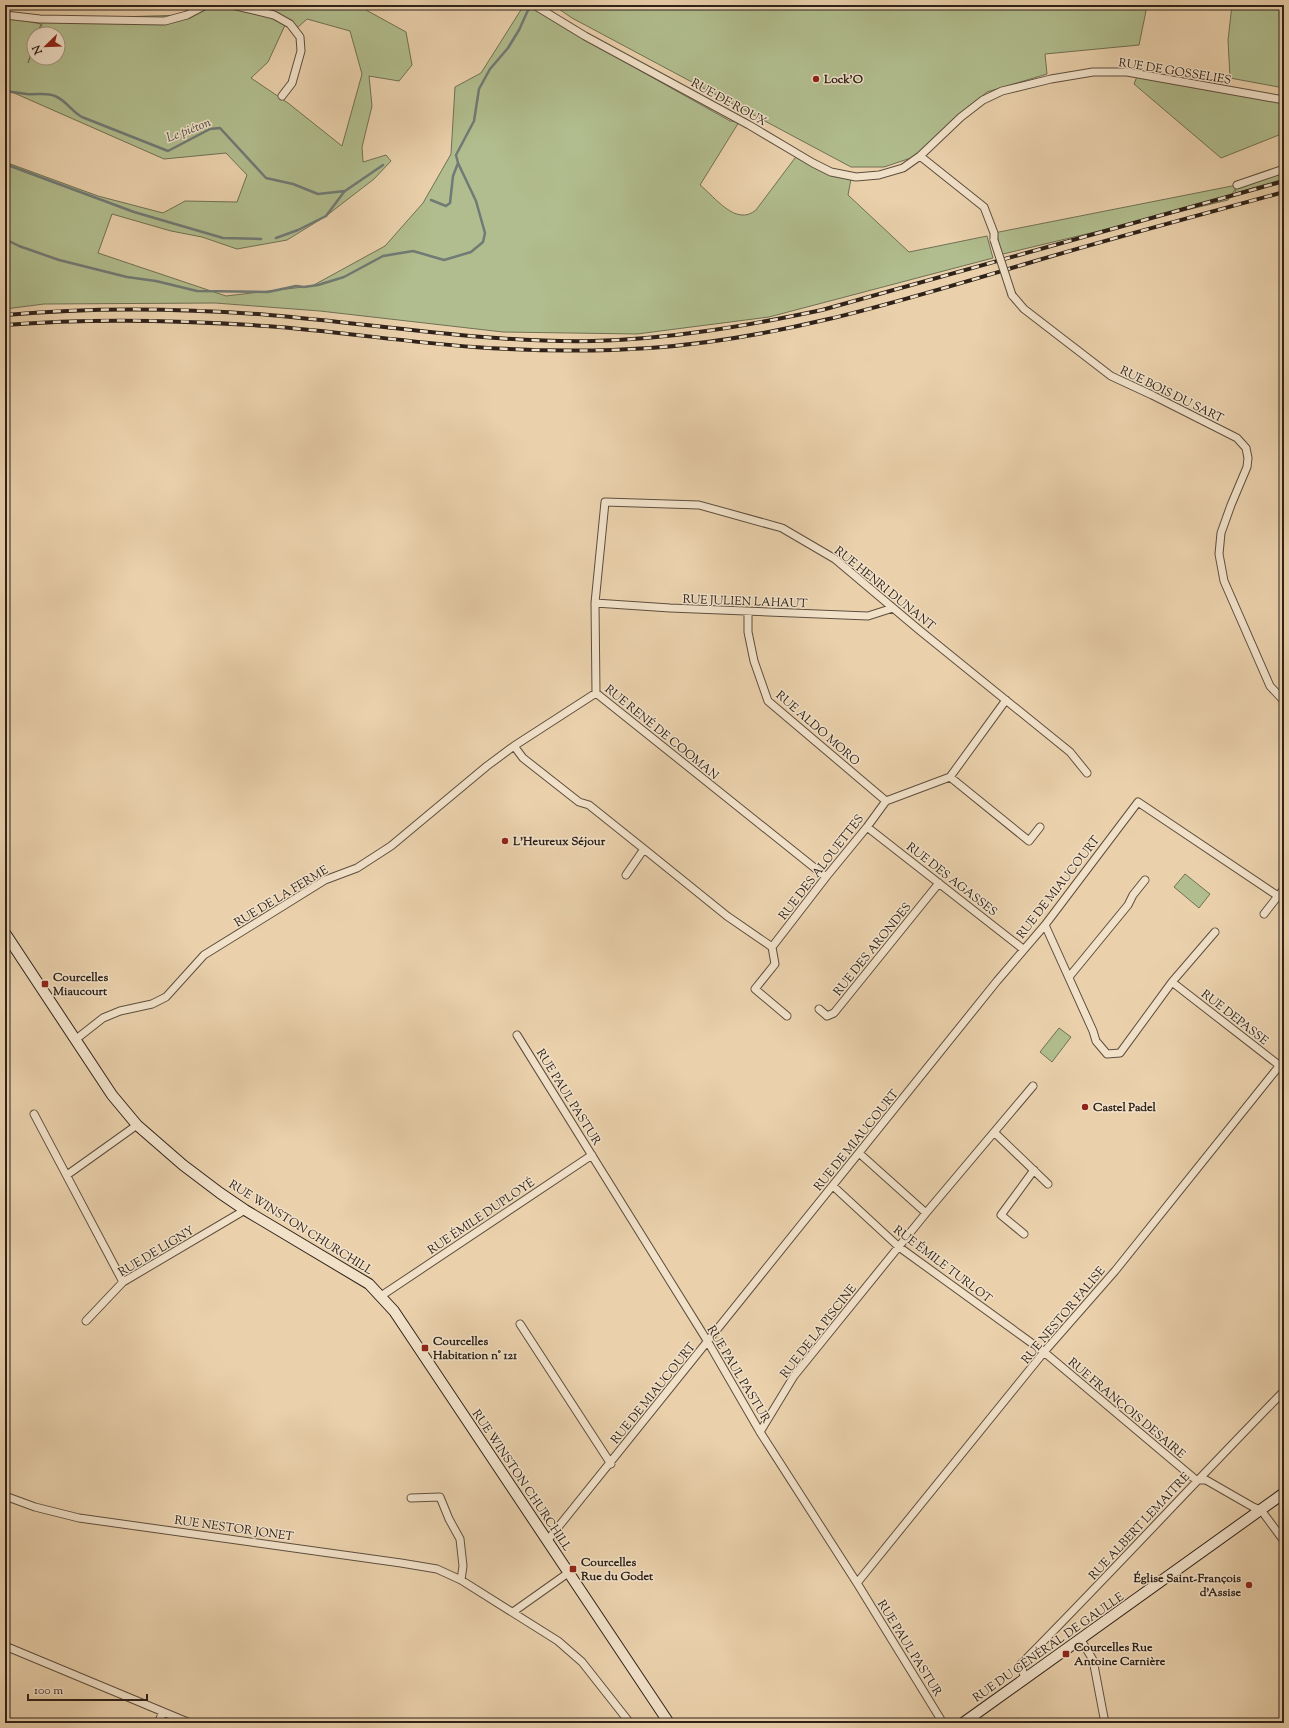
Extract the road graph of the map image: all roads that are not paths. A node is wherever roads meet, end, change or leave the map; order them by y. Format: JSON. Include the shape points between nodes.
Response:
{"nodes":[{"id":1,"x":206,"y":5,"type":"edge"},
{"id":2,"x":232,"y":5,"type":"edge"},
{"id":3,"x":534,"y":5,"type":"edge"},
{"id":4,"x":5,"y":15,"type":"edge"},
{"id":5,"x":282,"y":96,"type":"dead end"},
{"id":6,"x":1284,"y":100,"type":"edge"},
{"id":7,"x":920,"y":156,"type":"junction"},
{"id":8,"x":1284,"y":169,"type":"edge"},
{"id":9,"x":1237,"y":185,"type":"dead end"},
{"id":10,"x":605,"y":502,"type":"joint"},
{"id":11,"x":595,"y":603,"type":"junction"},
{"id":12,"x":893,"y":608,"type":"junction"},
{"id":13,"x":748,"y":612,"type":"junction"},
{"id":14,"x":596,"y":694,"type":"junction"},
{"id":15,"x":1006,"y":700,"type":"junction"},
{"id":16,"x":1284,"y":701,"type":"edge"},
{"id":17,"x":514,"y":746,"type":"junction"},
{"id":18,"x":1087,"y":773,"type":"dead end"},
{"id":19,"x":950,"y":777,"type":"junction"},
{"id":20,"x":886,"y":801,"type":"junction"},
{"id":21,"x":868,"y":827,"type":"junction"},
{"id":22,"x":1040,"y":827,"type":"dead end"},
{"id":23,"x":644,"y":849,"type":"junction"},
{"id":24,"x":626,"y":875,"type":"dead end"},
{"id":25,"x":826,"y":877,"type":"junction"},
{"id":26,"x":1145,"y":880,"type":"dead end"},
{"id":27,"x":940,"y":883,"type":"junction"},
{"id":28,"x":1284,"y":889,"type":"edge"},
{"id":29,"x":1278,"y":896,"type":"junction"},
{"id":30,"x":1264,"y":914,"type":"dead end"},
{"id":31,"x":1045,"y":925,"type":"junction"},
{"id":32,"x":1215,"y":932,"type":"dead end"},
{"id":33,"x":5,"y":933,"type":"edge"},
{"id":34,"x":772,"y":947,"type":"junction"},
{"id":35,"x":1023,"y":949,"type":"junction"},
{"id":36,"x":1069,"y":977,"type":"junction"},
{"id":37,"x":1172,"y":982,"type":"junction"},
{"id":38,"x":819,"y":1009,"type":"dead end"},
{"id":39,"x":787,"y":1016,"type":"dead end"},
{"id":40,"x":517,"y":1034,"type":"dead end"},
{"id":41,"x":75,"y":1040,"type":"junction"},
{"id":42,"x":1282,"y":1065,"type":"edge"},
{"id":43,"x":1033,"y":1086,"type":"dead end"},
{"id":44,"x":34,"y":1114,"type":"dead end"},
{"id":45,"x":137,"y":1125,"type":"junction"},
{"id":46,"x":995,"y":1133,"type":"junction"},
{"id":47,"x":859,"y":1153,"type":"junction"},
{"id":48,"x":592,"y":1155,"type":"junction"},
{"id":49,"x":1034,"y":1170,"type":"junction"},
{"id":50,"x":67,"y":1175,"type":"junction"},
{"id":51,"x":1048,"y":1184,"type":"dead end"},
{"id":52,"x":833,"y":1186,"type":"junction"},
{"id":53,"x":245,"y":1210,"type":"junction"},
{"id":54,"x":926,"y":1213,"type":"junction"},
{"id":55,"x":1024,"y":1234,"type":"dead end"},
{"id":56,"x":899,"y":1247,"type":"junction"},
{"id":57,"x":123,"y":1282,"type":"junction"},
{"id":58,"x":381,"y":1296,"type":"junction"},
{"id":59,"x":86,"y":1321,"type":"dead end"},
{"id":60,"x":520,"y":1324,"type":"dead end"},
{"id":61,"x":708,"y":1342,"type":"junction"},
{"id":62,"x":1044,"y":1352,"type":"junction"},
{"id":63,"x":1284,"y":1391,"type":"edge"},
{"id":64,"x":760,"y":1432,"type":"junction"},
{"id":65,"x":611,"y":1464,"type":"junction"},
{"id":66,"x":1196,"y":1480,"type":"junction"},
{"id":67,"x":1284,"y":1493,"type":"edge"},
{"id":68,"x":5,"y":1496,"type":"edge"},
{"id":69,"x":411,"y":1498,"type":"dead end"},
{"id":70,"x":1261,"y":1510,"type":"junction"},
{"id":71,"x":1284,"y":1541,"type":"edge"},
{"id":72,"x":547,"y":1542,"type":"junction"},
{"id":73,"x":568,"y":1573,"type":"junction"},
{"id":74,"x":460,"y":1580,"type":"junction"},
{"id":75,"x":857,"y":1583,"type":"junction"},
{"id":76,"x":512,"y":1612,"type":"junction"},
{"id":77,"x":1081,"y":1640,"type":"junction"},
{"id":78,"x":5,"y":1646,"type":"edge"},
{"id":79,"x":1025,"y":1680,"type":"junction"},
{"id":80,"x":163,"y":1712,"type":"junction"},
{"id":81,"x":158,"y":1723,"type":"edge"},
{"id":82,"x":190,"y":1723,"type":"edge"},
{"id":83,"x":630,"y":1723,"type":"edge"},
{"id":84,"x":669,"y":1723,"type":"edge"},
{"id":85,"x":943,"y":1723,"type":"edge"},
{"id":86,"x":963,"y":1723,"type":"edge"},
{"id":87,"x":1105,"y":1723,"type":"edge"}],
"edges":[{"from":1,"to":4,"type":"street","via":[[165,22],[40,19]]},
{"from":2,"to":5,"type":"street","via":[[274,14],[290,24],[300,37],[301,51],[292,83]]},
{"from":3,"to":7,"type":"street","name":"RUE DE ROUX","via":[[585,36],[831,172],[856,177],[879,175],[903,168]]},
{"from":6,"to":7,"type":"street","name":"RUE DE GOSSELIES","via":[[1127,72],[1093,72],[1051,79],[991,95],[961,117]]},
{"from":7,"to":16,"type":"street","name":"RUE BOIS DU SART","bridge":true,"via":[[984,207],[1012,295],[1024,309],[1111,376],[1237,438],[1246,448],[1247,467],[1221,534],[1219,554],[1224,581],[1270,686]]},
{"from":8,"to":9,"type":"street"},
{"from":10,"to":11,"type":"street","name":"RUE RENÉ DE COOMAN"},
{"from":10,"to":12,"type":"street","name":"RUE HENRI DUNANT","via":[[699,505],[782,528],[835,559]]},
{"from":11,"to":13,"type":"street","name":"RUE JULIEN LAHAUT"},
{"from":11,"to":14,"type":"street","name":"RUE RENÉ DE COOMAN"},
{"from":12,"to":13,"type":"street","name":"RUE JULIEN LAHAUT","via":[[868,616]]},
{"from":12,"to":15,"type":"street","name":"RUE HENRI DUNANT"},
{"from":13,"to":20,"type":"street","name":"RUE ALDO MORO","via":[[748,632],[754,661],[768,701]]},
{"from":14,"to":17,"type":"street","name":"RUE DE LA FERME"},
{"from":14,"to":25,"type":"street","name":"RUE RENÉ DE COOMAN"},
{"from":15,"to":18,"type":"street","name":"RUE HENRI DUNANT","via":[[1070,752]]},
{"from":15,"to":19,"type":"street"},
{"from":17,"to":23,"type":"street","via":[[529,762],[579,802],[590,805]]},
{"from":17,"to":41,"type":"street","name":"RUE DE LA FERME","via":[[385,850],[357,868],[324,880],[204,955],[166,997],[152,1004],[120,1011],[103,1018]]},
{"from":19,"to":20,"type":"street"},
{"from":19,"to":22,"type":"street","via":[[1029,841]]},
{"from":20,"to":21,"type":"street","name":"RUE DES ALOUETTES"},
{"from":21,"to":25,"type":"street","name":"RUE DES ALOUETTES"},
{"from":21,"to":27,"type":"street","name":"RUE DES AGASSES"},
{"from":23,"to":24,"type":"street"},
{"from":23,"to":34,"type":"street","via":[[727,916]]},
{"from":25,"to":34,"type":"street","name":"RUE DES ALOUETTES"},
{"from":26,"to":36,"type":"street","via":[[1128,905]]},
{"from":27,"to":35,"type":"street","name":"RUE DES AGASSES"},
{"from":27,"to":38,"type":"street","name":"RUE DES ARONDES","via":[[834,1013],[827,1016]]},
{"from":28,"to":29,"type":"street"},
{"from":29,"to":30,"type":"street"},
{"from":29,"to":31,"type":"street","name":"RUE DE MIAUCOURT","via":[[1138,802]]},
{"from":31,"to":35,"type":"street","name":"RUE DE MIAUCOURT"},
{"from":31,"to":36,"type":"street"},
{"from":32,"to":37,"type":"street"},
{"from":33,"to":41,"type":"main road","name":"RUE WINSTON CHURCHILL"},
{"from":34,"to":39,"type":"street","via":[[775,964],[755,989]]},
{"from":35,"to":47,"type":"street","name":"RUE DE MIAUCOURT"},
{"from":36,"to":37,"type":"street","via":[[1096,1041],[1107,1054],[1120,1052]]},
{"from":37,"to":42,"type":"street","name":"RUE DEPASSE"},
{"from":40,"to":48,"type":"street","name":"RUE PAUL PASTUR"},
{"from":41,"to":45,"type":"main road","name":"RUE WINSTON CHURCHILL"},
{"from":42,"to":62,"type":"street","name":"RUE NESTOR FALISE","via":[[1224,1132],[1115,1271]]},
{"from":43,"to":46,"type":"street","name":"RUE DE LA PISCINE"},
{"from":44,"to":50,"type":"street"},
{"from":45,"to":50,"type":"street"},
{"from":45,"to":53,"type":"main road","name":"RUE WINSTON CHURCHILL","via":[[183,1165]]},
{"from":46,"to":49,"type":"street"},
{"from":46,"to":54,"type":"street","name":"RUE DE LA PISCINE"},
{"from":47,"to":52,"type":"street","name":"RUE DE MIAUCOURT"},
{"from":47,"to":54,"type":"street"},
{"from":48,"to":58,"type":"street","name":"RUE ÉMILE DUPLOYÉ"},
{"from":48,"to":61,"type":"street","name":"RUE PAUL PASTUR"},
{"from":49,"to":51,"type":"street"},
{"from":49,"to":55,"type":"street","via":[[1001,1215]]},
{"from":50,"to":57,"type":"street"},
{"from":52,"to":56,"type":"street","name":"RUE ÉMILE TURLOT"},
{"from":52,"to":61,"type":"street","name":"RUE DE MIAUCOURT"},
{"from":53,"to":57,"type":"street","name":"RUE DE LIGNY"},
{"from":53,"to":58,"type":"main road","name":"RUE WINSTON CHURCHILL","via":[[369,1284]]},
{"from":54,"to":56,"type":"street","name":"RUE DE LA PISCINE"},
{"from":56,"to":62,"type":"street","name":"RUE ÉMILE TURLOT"},
{"from":56,"to":64,"type":"street","name":"RUE DE LA PISCINE","via":[[794,1376]]},
{"from":57,"to":59,"type":"street","name":"RUE DE LIGNY"},
{"from":58,"to":72,"type":"main road","name":"RUE WINSTON CHURCHILL","via":[[394,1311]]},
{"from":60,"to":65,"type":"street","name":"RUE DE MIAUCOURT"},
{"from":61,"to":64,"type":"street","name":"RUE PAUL PASTUR"},
{"from":61,"to":65,"type":"street","name":"RUE DE MIAUCOURT"},
{"from":62,"to":66,"type":"street","name":"RUE FRANÇOIS DESAIRE"},
{"from":62,"to":75,"type":"street","name":"RUE NESTOR FALISE"},
{"from":63,"to":66,"type":"street","name":"RUE ALBERT LEMAITRE"},
{"from":64,"to":75,"type":"street","name":"RUE PAUL PASTUR"},
{"from":65,"to":72,"type":"street","name":"RUE DE MIAUCOURT"},
{"from":66,"to":70,"type":"street","name":"RUE FRANÇOIS DESAIRE","via":[[1206,1480],[1253,1508]]},
{"from":66,"to":79,"type":"street","name":"RUE ALBERT LEMAITRE","via":[[1022,1664]]},
{"from":67,"to":70,"type":"main road","name":"RUE DU GÉNÉRAL DE GAULLE"},
{"from":68,"to":74,"type":"street","name":"RUE NESTOR JONET","via":[[78,1518],[401,1562],[437,1570]]},
{"from":69,"to":74,"type":"street","via":[[440,1497],[460,1539],[463,1566]]},
{"from":70,"to":71,"type":"street"},
{"from":70,"to":77,"type":"main road","name":"RUE DU GÉNÉRAL DE GAULLE"},
{"from":72,"to":73,"type":"main road","name":"RUE WINSTON CHURCHILL"},
{"from":73,"to":76,"type":"street"},
{"from":73,"to":84,"type":"main road","name":"RUE WINSTON CHURCHILL"},
{"from":74,"to":76,"type":"street","name":"RUE NESTOR JONET"},
{"from":75,"to":85,"type":"street","name":"RUE PAUL PASTUR"},
{"from":76,"to":83,"type":"street","name":"RUE NESTOR JONET","via":[[558,1641],[582,1662]]},
{"from":77,"to":79,"type":"main road","name":"RUE DU GÉNÉRAL DE GAULLE"},
{"from":77,"to":87,"type":"street","via":[[1093,1660]]},
{"from":78,"to":80,"type":"street"},
{"from":79,"to":86,"type":"main road","name":"RUE DU GÉNÉRAL DE GAULLE"},
{"from":80,"to":81,"type":"street"},
{"from":80,"to":82,"type":"street"}]}
